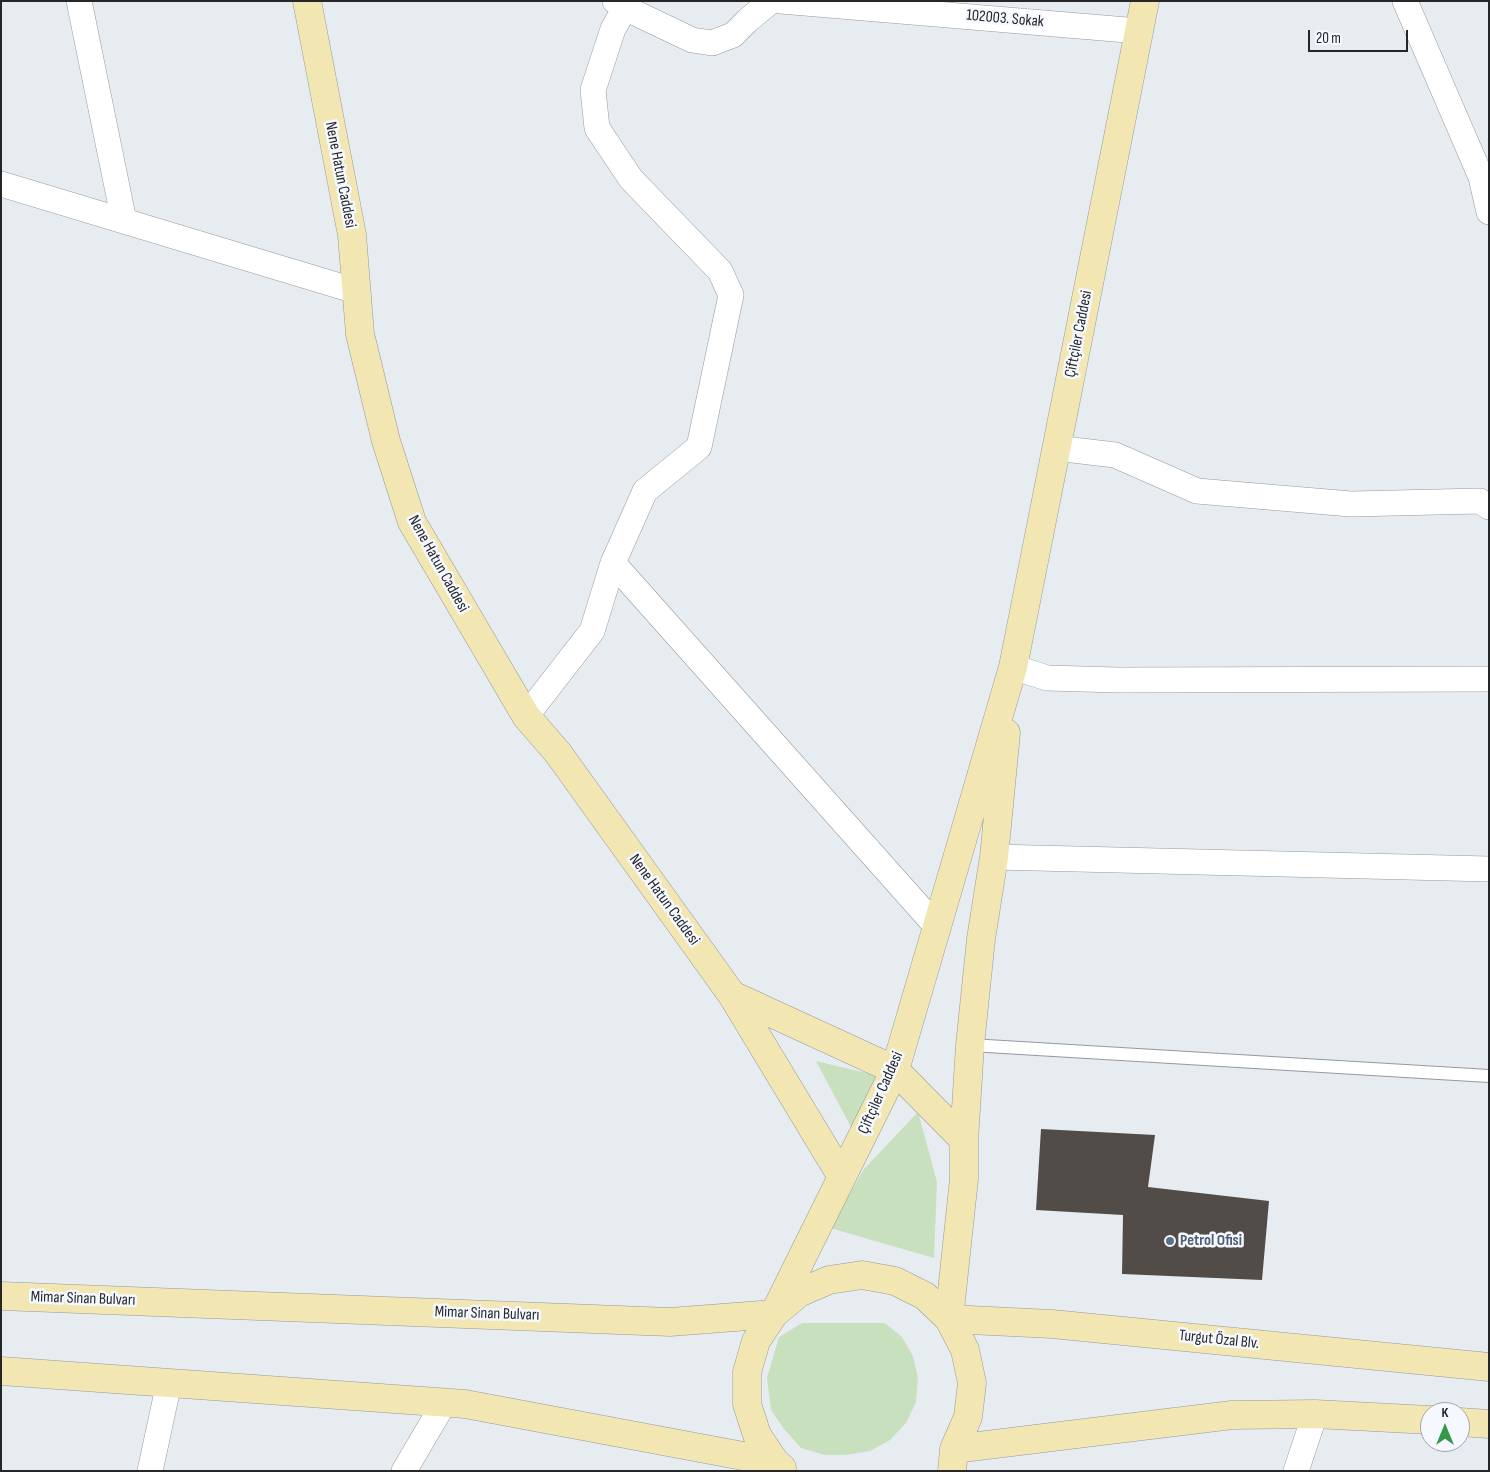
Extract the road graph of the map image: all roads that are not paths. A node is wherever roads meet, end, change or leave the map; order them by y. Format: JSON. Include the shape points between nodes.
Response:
{"nodes":[{"id":1,"x":79,"y":1,"type":"edge"},
{"id":2,"x":307,"y":1,"type":"edge"},
{"id":3,"x":771,"y":1,"type":"edge"},
{"id":4,"x":781,"y":1,"type":"edge"},
{"id":5,"x":1145,"y":1,"type":"edge"},
{"id":6,"x":1405,"y":1,"type":"edge"},
{"id":7,"x":620,"y":5,"type":"edge"},
{"id":8,"x":1139,"y":30,"type":"junction"},
{"id":9,"x":1,"y":184,"type":"edge"},
{"id":10,"x":1489,"y":212,"type":"edge"},
{"id":11,"x":124,"y":221,"type":"junction"},
{"id":12,"x":356,"y":291,"type":"junction"},
{"id":13,"x":1056,"y":448,"type":"junction"},
{"id":14,"x":1489,"y":507,"type":"edge"},
{"id":15,"x":612,"y":563,"type":"junction"},
{"id":16,"x":1013,"y":667,"type":"junction"},
{"id":17,"x":1489,"y":679,"type":"edge"},
{"id":18,"x":526,"y":716,"type":"junction"},
{"id":19,"x":994,"y":857,"type":"junction"},
{"id":20,"x":1489,"y":869,"type":"edge"},
{"id":21,"x":937,"y":927,"type":"junction"},
{"id":22,"x":732,"y":995,"type":"junction"},
{"id":23,"x":970,"y":1045,"type":"junction"},
{"id":24,"x":895,"y":1070,"type":"junction"},
{"id":25,"x":1489,"y":1076,"type":"edge"},
{"id":26,"x":964,"y":1140,"type":"junction"},
{"id":27,"x":842,"y":1177,"type":"junction"},
{"id":28,"x":1,"y":1296,"type":"edge"},
{"id":29,"x":774,"y":1314,"type":"junction"},
{"id":30,"x":949,"y":1319,"type":"junction"},
{"id":31,"x":1489,"y":1367,"type":"edge"},
{"id":32,"x":1,"y":1371,"type":"edge"},
{"id":33,"x":169,"y":1383,"type":"junction"},
{"id":34,"x":444,"y":1403,"type":"junction"},
{"id":35,"x":1315,"y":1414,"type":"junction"},
{"id":36,"x":1420,"y":1419,"type":"edge"},
{"id":37,"x":1470,"y":1423,"type":"edge"},
{"id":38,"x":1489,"y":1424,"type":"edge"},
{"id":39,"x":953,"y":1460,"type":"edge"},
{"id":40,"x":779,"y":1468,"type":"edge"},
{"id":41,"x":150,"y":1471,"type":"edge"},
{"id":42,"x":404,"y":1471,"type":"edge"},
{"id":43,"x":934,"y":1471,"type":"edge"},
{"id":44,"x":1296,"y":1471,"type":"edge"}],
"edges":[{"from":1,"to":11,"type":"street"},
{"from":2,"to":12,"type":"street","name":"Nene Hatun Caddesi","via":[[352,235]]},
{"from":3,"to":7,"type":"street","via":[[733,35],[712,43],[692,40]]},
{"from":4,"to":8,"type":"street","name":"102003. Sokak"},
{"from":5,"to":8,"type":"street","name":"Çiftçiler Caddesi"},
{"from":6,"to":10,"type":"street","via":[[1481,177]]},
{"from":7,"to":15,"type":"street","via":[[593,90],[598,128],[631,179],[720,271],[732,295],[699,447],[645,491]]},
{"from":8,"to":13,"type":"street","name":"Çiftçiler Caddesi"},
{"from":9,"to":11,"type":"street"},
{"from":11,"to":12,"type":"street"},
{"from":12,"to":18,"type":"street","name":"Nene Hatun Caddesi","via":[[360,334],[386,441],[412,522]]},
{"from":13,"to":14,"type":"street","via":[[1115,455],[1197,491],[1351,504],[1480,501]]},
{"from":13,"to":16,"type":"street","name":"Çiftçiler Caddesi"},
{"from":15,"to":18,"type":"street","via":[[592,631]]},
{"from":15,"to":21,"type":"street"},
{"from":16,"to":17,"type":"street","via":[[1047,678],[1118,680]]},
{"from":16,"to":19,"type":"street","name":"Çiftçiler Caddesi"},
{"from":16,"to":21,"type":"street","name":"Çiftçiler Caddesi"},
{"from":18,"to":22,"type":"street","name":"Nene Hatun Caddesi","via":[[558,753]]},
{"from":19,"to":20,"type":"street"},
{"from":19,"to":23,"type":"street","name":"Çiftçiler Caddesi","via":[[981,939]]},
{"from":21,"to":24,"type":"street","name":"Çiftçiler Caddesi"},
{"from":22,"to":24,"type":"street"},
{"from":22,"to":27,"type":"street","name":"Nene Hatun Caddesi"},
{"from":23,"to":25,"type":"lane"},
{"from":23,"to":26,"type":"street","name":"Çiftçiler Caddesi"},
{"from":24,"to":26,"type":"street"},
{"from":24,"to":27,"type":"street","name":"Çiftçiler Caddesi"},
{"from":26,"to":30,"type":"street","name":"Çiftçiler Caddesi","via":[[964,1179]]},
{"from":27,"to":29,"type":"street","name":"Çiftçiler Caddesi"},
{"from":28,"to":29,"type":"street","name":"Mimar Sinan Bulvarı","via":[[670,1322]]},
{"from":29,"to":30,"type":"street","via":[[799,1293],[829,1280],[862,1275],[895,1281],[925,1296]]},
{"from":29,"to":40,"type":"street","name":"Çiftçiler Caddesi","via":[[756,1341],[748,1372],[748,1404],[757,1435]]},
{"from":30,"to":31,"type":"street","name":"Turgut Özal Blv.","via":[[1052,1324]]},
{"from":30,"to":39,"type":"street","via":[[965,1350],[972,1383],[968,1417]]},
{"from":32,"to":33,"type":"street"},
{"from":33,"to":34,"type":"street"},
{"from":33,"to":41,"type":"street"},
{"from":34,"to":40,"type":"street","via":[[465,1404]]},
{"from":34,"to":42,"type":"street"},
{"from":35,"to":36,"type":"street"},
{"from":35,"to":39,"type":"street","via":[[1232,1415]]},
{"from":35,"to":44,"type":"street"},
{"from":37,"to":38,"type":"street"},
{"from":39,"to":43,"type":"street"}]}
